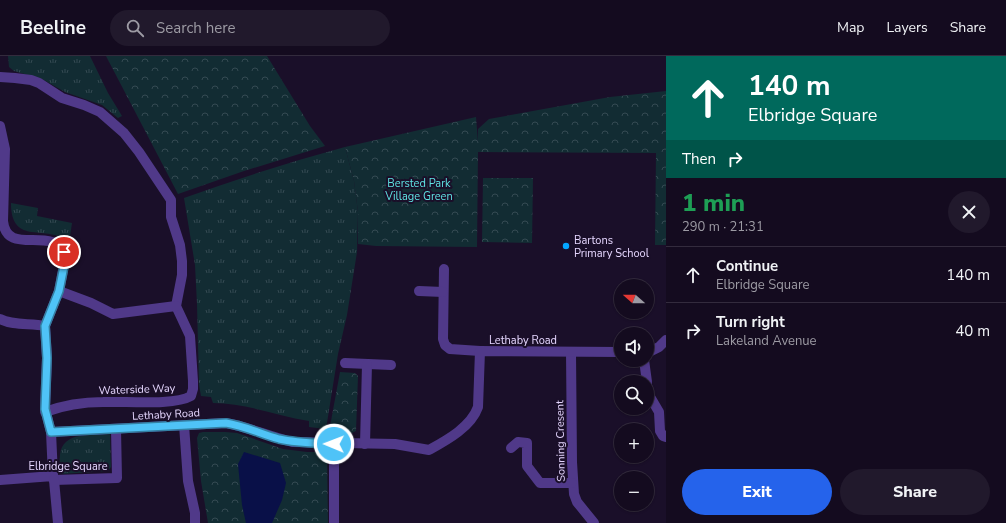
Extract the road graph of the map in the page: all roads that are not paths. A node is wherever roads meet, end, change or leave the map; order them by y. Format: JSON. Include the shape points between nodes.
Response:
{"nodes":[{"id":1,"x":0,"y":77,"type":"edge"},
{"id":2,"x":0,"y":126,"type":"edge"},
{"id":3,"x":2,"y":186,"type":"edge"},
{"id":4,"x":444,"y":269,"type":"dead end"},
{"id":5,"x":59,"y":291,"type":"junction"},
{"id":6,"x":419,"y":291,"type":"dead end"},
{"id":7,"x":444,"y":292,"type":"junction"},
{"id":8,"x":176,"y":306,"type":"junction"},
{"id":9,"x":0,"y":319,"type":"edge"},
{"id":10,"x":45,"y":326,"type":"junction"},
{"id":11,"x":666,"y":340,"type":"edge"},
{"id":12,"x":654,"y":350,"type":"edge"},
{"id":13,"x":480,"y":351,"type":"junction"},
{"id":14,"x":571,"y":352,"type":"junction"},
{"id":15,"x":614,"y":352,"type":"edge"},
{"id":16,"x":345,"y":363,"type":"dead end"},
{"id":17,"x":367,"y":364,"type":"junction"},
{"id":18,"x":391,"y":365,"type":"dead end"},
{"id":19,"x":654,"y":404,"type":"edge"},
{"id":20,"x":45,"y":412,"type":"junction"},
{"id":21,"x":184,"y":425,"type":"junction"},
{"id":22,"x":116,"y":429,"type":"junction"},
{"id":23,"x":51,"y":432,"type":"junction"},
{"id":24,"x":666,"y":437,"type":"edge"},
{"id":25,"x":334,"y":444,"type":"junction"},
{"id":26,"x":365,"y":444,"type":"junction"},
{"id":27,"x":511,"y":448,"type":"dead end"},
{"id":28,"x":53,"y":478,"type":"junction"},
{"id":29,"x":0,"y":480,"type":"edge"},
{"id":30,"x":572,"y":483,"type":"junction"},
{"id":31,"x":58,"y":523,"type":"edge"},
{"id":32,"x":195,"y":523,"type":"edge"},
{"id":33,"x":334,"y":523,"type":"edge"},
{"id":34,"x":594,"y":523,"type":"edge"}],
"edges":[{"from":1,"to":8,"type":"street","via":[[31,80],[62,98],[92,108],[107,117],[139,152],[170,200],[171,218],[180,245],[182,261]]},
{"from":2,"to":3,"type":"street","via":[[5,149]]},
{"from":3,"to":5,"type":"street","via":[[3,221],[7,234],[15,239],[52,242],[64,252]]},
{"from":4,"to":7,"type":"street"},
{"from":5,"to":8,"type":"street","via":[[86,300],[113,314]]},
{"from":5,"to":10,"type":"street"},
{"from":6,"to":7,"type":"street"},
{"from":7,"to":13,"type":"street","via":[[445,345],[450,349]]},
{"from":8,"to":20,"type":"street","name":"Waterside Way","via":[[190,336],[193,381],[191,396],[186,399],[80,404]]},
{"from":9,"to":10,"type":"street","via":[[5,322]]},
{"from":10,"to":20,"type":"street"},
{"from":11,"to":12,"type":"street"},
{"from":13,"to":14,"type":"street","name":"Lethaby Road"},
{"from":13,"to":26,"type":"street","name":"Lethaby Road","via":[[478,408],[475,415],[458,431],[429,450],[395,444]]},
{"from":14,"to":15,"type":"street","name":"Lethaby Road"},
{"from":14,"to":30,"type":"street","name":"Sonning Cresent"},
{"from":16,"to":17,"type":"street"},
{"from":17,"to":18,"type":"street"},
{"from":17,"to":26,"type":"street"},
{"from":19,"to":24,"type":"street","via":[[659,412],[660,431],[662,436]]},
{"from":20,"to":23,"type":"street"},
{"from":21,"to":22,"type":"street","name":"Lethaby Road"},
{"from":21,"to":25,"type":"street","name":"Lethaby Road","via":[[226,423],[293,442]]},
{"from":21,"to":32,"type":"street","via":[[188,481]]},
{"from":22,"to":23,"type":"street"},
{"from":22,"to":28,"type":"street","name":"Elbridge Square","via":[[118,478]]},
{"from":23,"to":28,"type":"street"},
{"from":25,"to":26,"type":"street","name":"Lethaby Road"},
{"from":25,"to":33,"type":"street"},
{"from":27,"to":30,"type":"street","via":[[518,442],[527,443],[528,466],[540,483]]},
{"from":28,"to":29,"type":"street","name":"Elbridge Square"},
{"from":28,"to":31,"type":"street"},
{"from":30,"to":34,"type":"street","name":"Sonning Cresent","via":[[577,502]]}]}
